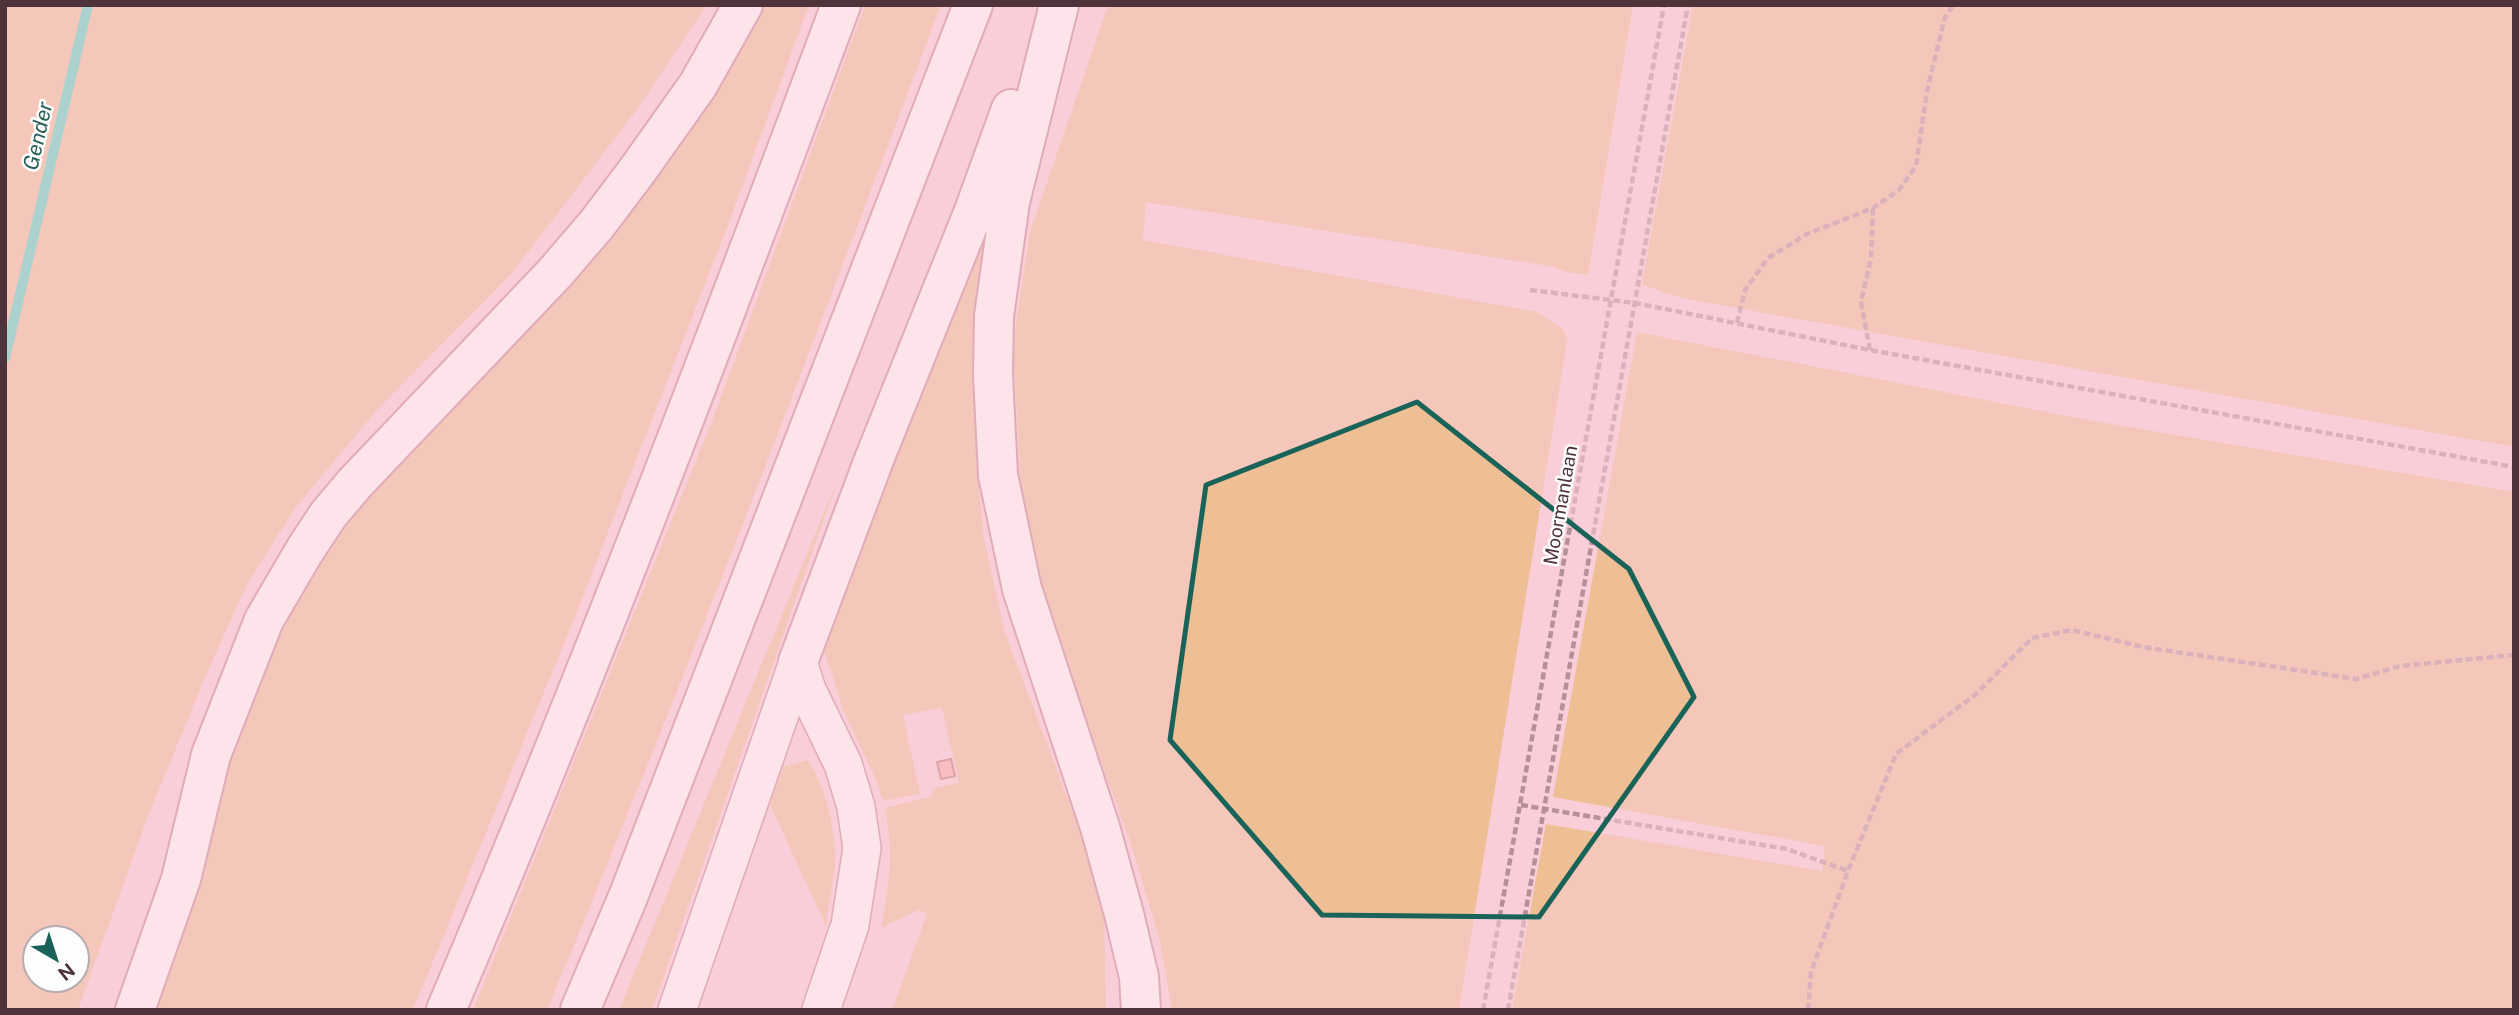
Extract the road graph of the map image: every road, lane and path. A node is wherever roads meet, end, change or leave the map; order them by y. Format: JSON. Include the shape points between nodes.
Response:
{"nodes":[{"id":1,"x":743,"y":5,"type":"edge"},
{"id":2,"x":841,"y":5,"type":"edge"},
{"id":3,"x":973,"y":5,"type":"edge"},
{"id":4,"x":1049,"y":5,"type":"edge"},
{"id":5,"x":1059,"y":5,"type":"edge"},
{"id":6,"x":1664,"y":5,"type":"edge"},
{"id":7,"x":1688,"y":5,"type":"edge"},
{"id":8,"x":1953,"y":5,"type":"edge"},
{"id":9,"x":1873,"y":208,"type":"junction"},
{"id":10,"x":1530,"y":290,"type":"dead end"},
{"id":11,"x":1612,"y":300,"type":"junction"},
{"id":12,"x":1634,"y":303,"type":"junction"},
{"id":13,"x":1737,"y":323,"type":"junction"},
{"id":14,"x":1870,"y":350,"type":"junction"},
{"id":15,"x":2514,"y":467,"type":"edge"},
{"id":16,"x":2514,"y":655,"type":"edge"},
{"id":17,"x":798,"y":662,"type":"junction"},
{"id":18,"x":1521,"y":805,"type":"junction"},
{"id":19,"x":1545,"y":808,"type":"junction"},
{"id":20,"x":1848,"y":871,"type":"junction"},
{"id":21,"x":135,"y":1010,"type":"edge"},
{"id":22,"x":446,"y":1010,"type":"edge"},
{"id":23,"x":580,"y":1010,"type":"edge"},
{"id":24,"x":677,"y":1010,"type":"edge"},
{"id":25,"x":821,"y":1010,"type":"edge"},
{"id":26,"x":1141,"y":1010,"type":"edge"},
{"id":27,"x":1483,"y":1010,"type":"edge"},
{"id":28,"x":1508,"y":1010,"type":"edge"},
{"id":29,"x":1808,"y":1010,"type":"edge"}],
"edges":[{"from":1,"to":21,"type":"highway","via":[[698,85],[597,224],[355,483],[283,584],[264,620],[211,755],[181,879]]},
{"from":2,"to":22,"type":"highway","via":[[688,414]]},
{"from":3,"to":23,"type":"highway","via":[[628,897]]},
{"from":4,"to":17,"type":"highway"},
{"from":5,"to":26,"type":"highway","via":[[1010,202],[994,316],[998,475],[1022,589],[1124,914],[1139,977]]},
{"from":6,"to":11,"type":"path","name":"Moormanlaan"},
{"from":7,"to":12,"type":"path","name":"Moormanlaan"},
{"from":8,"to":9,"type":"path","via":[[1945,17],[1927,91],[1916,166],[1899,190]]},
{"from":9,"to":13,"type":"path","via":[[1807,234],[1768,258],[1745,290]]},
{"from":9,"to":14,"type":"path","via":[[1871,258],[1861,302]]},
{"from":10,"to":11,"type":"path"},
{"from":11,"to":12,"type":"path"},
{"from":11,"to":18,"type":"path","name":"Moormanlaan"},
{"from":12,"to":13,"type":"path"},
{"from":12,"to":19,"type":"path","name":"Moormanlaan"},
{"from":13,"to":14,"type":"path"},
{"from":14,"to":15,"type":"path"},
{"from":16,"to":20,"type":"path","via":[[2400,666],[2356,679],[2143,647],[2071,630],[2032,638],[1976,694],[1896,754]]},
{"from":17,"to":24,"type":"lane"},
{"from":17,"to":25,"type":"lane","via":[[843,764],[862,848],[850,925]]},
{"from":18,"to":19,"type":"path"},
{"from":18,"to":27,"type":"path","name":"Moormanlaan"},
{"from":19,"to":20,"type":"path","via":[[1787,849]]},
{"from":19,"to":28,"type":"path","name":"Moormanlaan"},
{"from":20,"to":29,"type":"path","via":[[1811,972]]}]}
